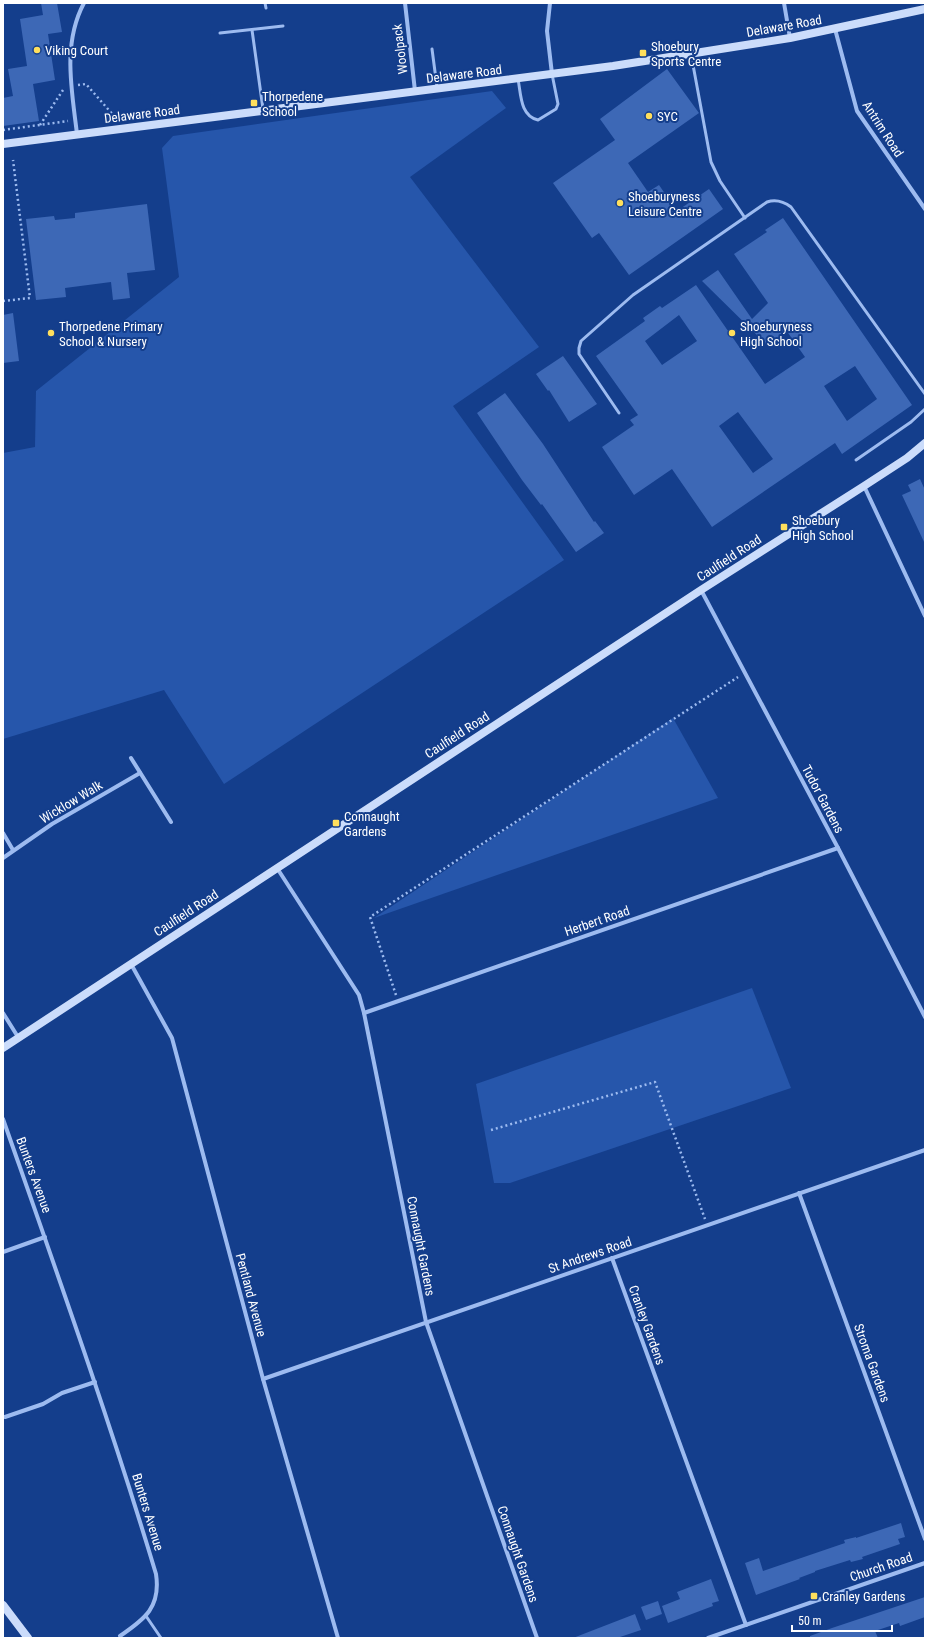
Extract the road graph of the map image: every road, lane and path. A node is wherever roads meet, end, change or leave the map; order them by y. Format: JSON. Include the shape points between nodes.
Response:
{"nodes":[{"id":1,"x":84,"y":3,"type":"edge"},
{"id":2,"x":265,"y":3,"type":"edge"},
{"id":3,"x":405,"y":3,"type":"edge"},
{"id":4,"x":550,"y":3,"type":"edge"},
{"id":5,"x":784,"y":3,"type":"edge"},
{"id":6,"x":266,"y":8,"type":"dead end"},
{"id":7,"x":925,"y":9,"type":"edge"},
{"id":8,"x":283,"y":26,"type":"dead end"},
{"id":9,"x":835,"y":29,"type":"junction"},
{"id":10,"x":252,"y":30,"type":"junction"},
{"id":11,"x":220,"y":33,"type":"dead end"},
{"id":12,"x":790,"y":38,"type":"junction"},
{"id":13,"x":432,"y":49,"type":"dead end"},
{"id":14,"x":691,"y":54,"type":"junction"},
{"id":15,"x":552,"y":74,"type":"junction"},
{"id":16,"x":518,"y":79,"type":"junction"},
{"id":17,"x":437,"y":89,"type":"junction"},
{"id":18,"x":415,"y":92,"type":"junction"},
{"id":19,"x":263,"y":111,"type":"junction"},
{"id":20,"x":76,"y":120,"type":"junction"},
{"id":21,"x":3,"y":130,"type":"edge"},
{"id":22,"x":77,"y":134,"type":"junction"},
{"id":23,"x":3,"y":144,"type":"edge"},
{"id":24,"x":13,"y":160,"type":"dead end"},
{"id":25,"x":925,"y":209,"type":"edge"},
{"id":26,"x":745,"y":218,"type":"junction"},
{"id":27,"x":3,"y":301,"type":"edge"},
{"id":28,"x":925,"y":394,"type":"edge"},
{"id":29,"x":925,"y":410,"type":"edge"},
{"id":30,"x":619,"y":413,"type":"dead end"},
{"id":31,"x":925,"y":443,"type":"edge"},
{"id":32,"x":856,"y":460,"type":"dead end"},
{"id":33,"x":864,"y":486,"type":"junction"},
{"id":34,"x":701,"y":590,"type":"junction"},
{"id":35,"x":925,"y":616,"type":"edge"},
{"id":36,"x":745,"y":673,"type":"junction"},
{"id":37,"x":130,"y":758,"type":"dead end"},
{"id":38,"x":140,"y":773,"type":"junction"},
{"id":39,"x":171,"y":822,"type":"dead end"},
{"id":40,"x":3,"y":833,"type":"edge"},
{"id":41,"x":838,"y":848,"type":"junction"},
{"id":42,"x":13,"y":850,"type":"junction"},
{"id":43,"x":3,"y":858,"type":"edge"},
{"id":44,"x":277,"y":868,"type":"junction"},
{"id":45,"x":131,"y":964,"type":"junction"},
{"id":46,"x":398,"y":1001,"type":"junction"},
{"id":47,"x":3,"y":1013,"type":"edge"},
{"id":48,"x":364,"y":1013,"type":"junction"},
{"id":49,"x":925,"y":1017,"type":"edge"},
{"id":50,"x":18,"y":1037,"type":"junction"},
{"id":51,"x":3,"y":1048,"type":"edge"},
{"id":52,"x":3,"y":1119,"type":"edge"},
{"id":53,"x":491,"y":1130,"type":"dead end"},
{"id":54,"x":925,"y":1150,"type":"edge"},
{"id":55,"x":799,"y":1193,"type":"junction"},
{"id":56,"x":707,"y":1225,"type":"junction"},
{"id":57,"x":45,"y":1237,"type":"junction"},
{"id":58,"x":3,"y":1252,"type":"edge"},
{"id":59,"x":612,"y":1258,"type":"junction"},
{"id":60,"x":426,"y":1322,"type":"junction"},
{"id":61,"x":263,"y":1379,"type":"junction"},
{"id":62,"x":95,"y":1382,"type":"junction"},
{"id":63,"x":5,"y":1417,"type":"dead end"},
{"id":64,"x":925,"y":1539,"type":"edge"},
{"id":65,"x":925,"y":1563,"type":"edge"},
{"id":66,"x":3,"y":1605,"type":"edge"},
{"id":67,"x":146,"y":1616,"type":"junction"},
{"id":68,"x":746,"y":1625,"type":"junction"},
{"id":69,"x":120,"y":1636,"type":"dead end"},
{"id":70,"x":28,"y":1638,"type":"edge"},
{"id":71,"x":161,"y":1638,"type":"edge"},
{"id":72,"x":338,"y":1638,"type":"edge"},
{"id":73,"x":536,"y":1638,"type":"edge"},
{"id":74,"x":708,"y":1638,"type":"edge"}],
"edges":[{"from":1,"to":20,"type":"street","via":[[75,28],[70,60]]},
{"from":2,"to":6,"type":"lane"},
{"from":3,"to":18,"type":"street","name":"Woolpack"},
{"from":4,"to":15,"type":"street","via":[[548,31]]},
{"from":5,"to":12,"type":"street"},
{"from":7,"to":9,"type":"street","name":"Delaware Road"},
{"from":8,"to":10,"type":"lane"},
{"from":9,"to":12,"type":"street","name":"Delaware Road"},
{"from":9,"to":25,"type":"street","name":"Antrim Road","via":[[857,111]]},
{"from":10,"to":11,"type":"lane"},
{"from":10,"to":19,"type":"lane"},
{"from":12,"to":14,"type":"street","name":"Delaware Road"},
{"from":13,"to":17,"type":"lane"},
{"from":14,"to":15,"type":"street","name":"Delaware Road"},
{"from":14,"to":26,"type":"lane","via":[[711,162],[720,181]]},
{"from":15,"to":16,"type":"street","name":"Delaware Road"},
{"from":15,"to":16,"type":"lane","via":[[558,104],[556,109],[538,120],[531,118],[525,110]]},
{"from":16,"to":17,"type":"street","name":"Delaware Road"},
{"from":17,"to":18,"type":"street","name":"Delaware Road"},
{"from":18,"to":19,"type":"street","name":"Delaware Road"},
{"from":19,"to":22,"type":"street","name":"Delaware Road"},
{"from":20,"to":21,"type":"path"},
{"from":20,"to":22,"type":"street"},
{"from":22,"to":23,"type":"street","name":"Delaware Road"},
{"from":24,"to":27,"type":"path","via":[[30,298]]},
{"from":26,"to":28,"type":"lane","via":[[772,200],[785,202],[791,207]]},
{"from":26,"to":30,"type":"lane","via":[[633,295],[581,341],[579,354]]},
{"from":29,"to":32,"type":"lane"},
{"from":31,"to":33,"type":"street","name":"Caulfield Road"},
{"from":33,"to":34,"type":"street","name":"Caulfield Road"},
{"from":33,"to":35,"type":"street"},
{"from":34,"to":36,"type":"street","name":"Tudor Gardens"},
{"from":34,"to":44,"type":"street","name":"Caulfield Road"},
{"from":36,"to":41,"type":"street","name":"Tudor Gardens"},
{"from":36,"to":46,"type":"path","via":[[370,917]]},
{"from":37,"to":38,"type":"street"},
{"from":38,"to":39,"type":"street"},
{"from":38,"to":42,"type":"street","name":"Wicklow Walk"},
{"from":40,"to":42,"type":"street"},
{"from":41,"to":46,"type":"street","name":"Herbert Road"},
{"from":41,"to":49,"type":"street","name":"Tudor Gardens"},
{"from":42,"to":43,"type":"street","name":"Wicklow Walk"},
{"from":44,"to":45,"type":"street","name":"Caulfield Road"},
{"from":44,"to":48,"type":"street","name":"Connaught Gardens","via":[[358,995]]},
{"from":45,"to":50,"type":"street","name":"Caulfield Road"},
{"from":45,"to":61,"type":"street","name":"Pentland Avenue","via":[[172,1038]]},
{"from":46,"to":48,"type":"street","name":"Herbert Road"},
{"from":47,"to":50,"type":"street"},
{"from":48,"to":60,"type":"street","name":"Connaught Gardens"},
{"from":50,"to":51,"type":"street","name":"Caulfield Road"},
{"from":52,"to":57,"type":"street","name":"Bunters Avenue"},
{"from":53,"to":56,"type":"path","via":[[655,1082]]},
{"from":54,"to":55,"type":"street","name":"St Andrews Road"},
{"from":55,"to":56,"type":"street","name":"St Andrews Road"},
{"from":55,"to":64,"type":"street","name":"Stroma Gardens"},
{"from":56,"to":59,"type":"street","name":"St Andrews Road"},
{"from":57,"to":58,"type":"street"},
{"from":57,"to":62,"type":"street","name":"Bunters Avenue"},
{"from":59,"to":60,"type":"street","name":"St Andrews Road"},
{"from":59,"to":68,"type":"street","name":"Cranley Gardens"},
{"from":60,"to":61,"type":"street","name":"St Andrews Road"},
{"from":60,"to":73,"type":"street","name":"Connaught Gardens"},
{"from":61,"to":72,"type":"street","name":"Pentland Avenue"},
{"from":62,"to":63,"type":"street"},
{"from":62,"to":67,"type":"street","name":"Bunters Avenue","via":[[156,1574],[156,1596]]},
{"from":65,"to":68,"type":"street","name":"Church Road"},
{"from":66,"to":70,"type":"street"},
{"from":67,"to":69,"type":"street","name":"Bunters Avenue"},
{"from":67,"to":71,"type":"lane"},
{"from":68,"to":74,"type":"street","name":"Church Road"}]}
